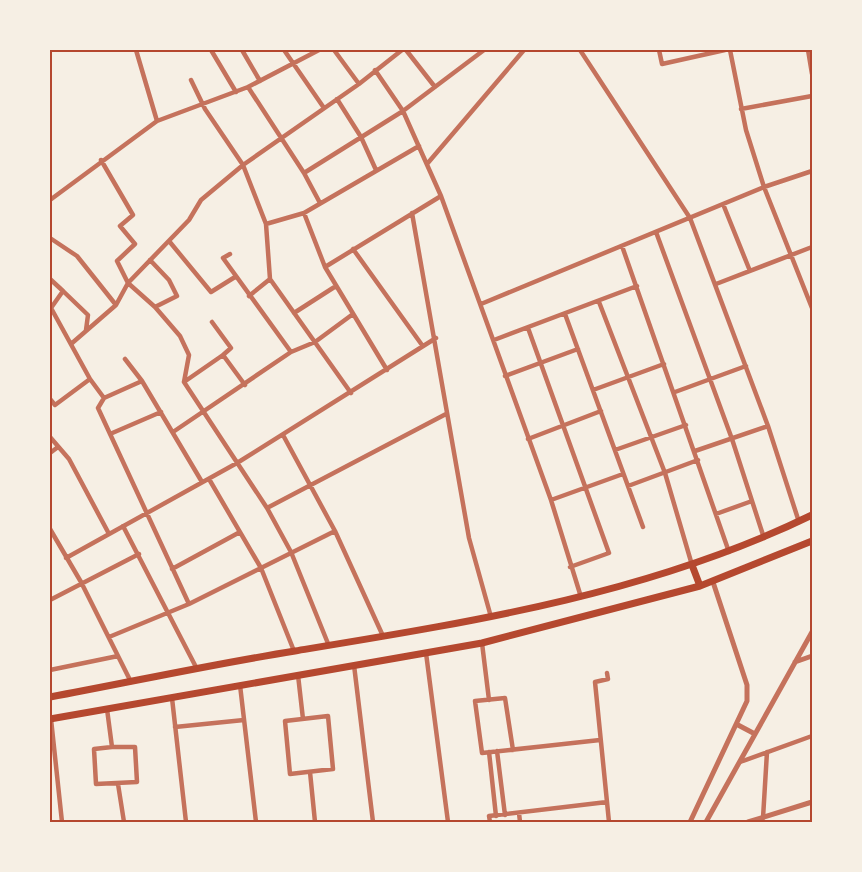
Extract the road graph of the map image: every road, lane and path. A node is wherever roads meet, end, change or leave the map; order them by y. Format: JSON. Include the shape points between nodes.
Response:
{"nodes":[{"id":1,"x":145,"y":50,"type":"edge"},
{"id":2,"x":211,"y":50,"type":"edge"},
{"id":3,"x":242,"y":50,"type":"edge"},
{"id":4,"x":284,"y":50,"type":"edge"},
{"id":5,"x":319,"y":50,"type":"edge"},
{"id":6,"x":334,"y":50,"type":"edge"},
{"id":7,"x":404,"y":50,"type":"edge"},
{"id":8,"x":484,"y":50,"type":"edge"},
{"id":9,"x":524,"y":50,"type":"edge"},
{"id":10,"x":580,"y":50,"type":"edge"},
{"id":11,"x":659,"y":50,"type":"edge"},
{"id":12,"x":724,"y":50,"type":"edge"},
{"id":13,"x":730,"y":50,"type":"edge"},
{"id":14,"x":808,"y":50,"type":"edge"},
{"id":15,"x":137,"y":52,"type":"edge"},
{"id":16,"x":293,"y":63,"type":"junction"},
{"id":17,"x":375,"y":70,"type":"junction"},
{"id":18,"x":813,"y":74,"type":"edge"},
{"id":19,"x":191,"y":80,"type":"dead end"},
{"id":20,"x":260,"y":81,"type":"junction"},
{"id":21,"x":359,"y":84,"type":"junction"},
{"id":22,"x":248,"y":87,"type":"junction"},
{"id":23,"x":435,"y":87,"type":"junction"},
{"id":24,"x":236,"y":92,"type":"junction"},
{"id":25,"x":811,"y":96,"type":"edge"},
{"id":26,"x":337,"y":99,"type":"junction"},
{"id":27,"x":813,"y":103,"type":"edge"},
{"id":28,"x":203,"y":105,"type":"junction"},
{"id":29,"x":324,"y":108,"type":"junction"},
{"id":30,"x":741,"y":109,"type":"junction"},
{"id":31,"x":403,"y":111,"type":"junction"},
{"id":32,"x":157,"y":121,"type":"junction"},
{"id":33,"x":360,"y":137,"type":"junction"},
{"id":34,"x":281,"y":138,"type":"junction"},
{"id":35,"x":419,"y":146,"type":"junction"},
{"id":36,"x":101,"y":160,"type":"junction"},
{"id":37,"x":427,"y":164,"type":"junction"},
{"id":38,"x":243,"y":165,"type":"junction"},
{"id":39,"x":376,"y":170,"type":"junction"},
{"id":40,"x":813,"y":171,"type":"edge"},
{"id":41,"x":304,"y":173,"type":"junction"},
{"id":42,"x":764,"y":187,"type":"junction"},
{"id":43,"x":441,"y":196,"type":"junction"},
{"id":44,"x":50,"y":200,"type":"edge"},
{"id":45,"x":320,"y":203,"type":"junction"},
{"id":46,"x":723,"y":204,"type":"junction"},
{"id":47,"x":304,"y":213,"type":"junction"},
{"id":48,"x":412,"y":213,"type":"junction"},
{"id":49,"x":690,"y":218,"type":"junction"},
{"id":50,"x":266,"y":224,"type":"junction"},
{"id":51,"x":656,"y":232,"type":"junction"},
{"id":52,"x":50,"y":238,"type":"edge"},
{"id":53,"x":169,"y":241,"type":"junction"},
{"id":54,"x":622,"y":246,"type":"junction"},
{"id":55,"x":813,"y":247,"type":"edge"},
{"id":56,"x":353,"y":249,"type":"junction"},
{"id":57,"x":230,"y":254,"type":"dead end"},
{"id":58,"x":791,"y":255,"type":"junction"},
{"id":59,"x":150,"y":260,"type":"junction"},
{"id":60,"x":325,"y":267,"type":"junction"},
{"id":61,"x":750,"y":271,"type":"junction"},
{"id":62,"x":235,"y":277,"type":"junction"},
{"id":63,"x":50,"y":279,"type":"edge"},
{"id":64,"x":270,"y":279,"type":"junction"},
{"id":65,"x":128,"y":283,"type":"junction"},
{"id":66,"x":716,"y":284,"type":"junction"},
{"id":67,"x":336,"y":286,"type":"junction"},
{"id":68,"x":637,"y":286,"type":"junction"},
{"id":69,"x":63,"y":291,"type":"junction"},
{"id":70,"x":249,"y":297,"type":"junction"},
{"id":71,"x":599,"y":302,"type":"junction"},
{"id":72,"x":481,"y":304,"type":"junction"},
{"id":73,"x":116,"y":305,"type":"junction"},
{"id":74,"x":155,"y":307,"type":"junction"},
{"id":75,"x":813,"y":308,"type":"edge"},
{"id":76,"x":294,"y":313,"type":"junction"},
{"id":77,"x":353,"y":314,"type":"junction"},
{"id":78,"x":565,"y":314,"type":"junction"},
{"id":79,"x":212,"y":322,"type":"dead end"},
{"id":80,"x":528,"y":328,"type":"junction"},
{"id":81,"x":86,"y":330,"type":"junction"},
{"id":82,"x":436,"y":338,"type":"junction"},
{"id":83,"x":494,"y":340,"type":"junction"},
{"id":84,"x":315,"y":342,"type":"junction"},
{"id":85,"x":70,"y":344,"type":"junction"},
{"id":86,"x":422,"y":345,"type":"junction"},
{"id":87,"x":578,"y":348,"type":"junction"},
{"id":88,"x":291,"y":352,"type":"junction"},
{"id":89,"x":224,"y":355,"type":"junction"},
{"id":90,"x":125,"y":359,"type":"dead end"},
{"id":91,"x":540,"y":363,"type":"junction"},
{"id":92,"x":664,"y":364,"type":"junction"},
{"id":93,"x":746,"y":366,"type":"junction"},
{"id":94,"x":387,"y":370,"type":"junction"},
{"id":95,"x":505,"y":376,"type":"junction"},
{"id":96,"x":627,"y":378,"type":"junction"},
{"id":97,"x":709,"y":378,"type":"junction"},
{"id":98,"x":90,"y":379,"type":"junction"},
{"id":99,"x":142,"y":381,"type":"junction"},
{"id":100,"x":184,"y":382,"type":"junction"},
{"id":101,"x":245,"y":385,"type":"junction"},
{"id":102,"x":593,"y":390,"type":"junction"},
{"id":103,"x":675,"y":392,"type":"junction"},
{"id":104,"x":351,"y":393,"type":"junction"},
{"id":105,"x":104,"y":398,"type":"junction"},
{"id":106,"x":50,"y":399,"type":"edge"},
{"id":107,"x":601,"y":411,"type":"junction"},
{"id":108,"x":161,"y":412,"type":"junction"},
{"id":109,"x":202,"y":412,"type":"junction"},
{"id":110,"x":446,"y":414,"type":"junction"},
{"id":111,"x":564,"y":425,"type":"junction"},
{"id":112,"x":686,"y":425,"type":"junction"},
{"id":113,"x":768,"y":426,"type":"junction"},
{"id":114,"x":173,"y":432,"type":"junction"},
{"id":115,"x":110,"y":434,"type":"junction"},
{"id":116,"x":283,"y":435,"type":"junction"},
{"id":117,"x":50,"y":436,"type":"edge"},
{"id":118,"x":651,"y":438,"type":"junction"},
{"id":119,"x":528,"y":439,"type":"junction"},
{"id":120,"x":732,"y":439,"type":"junction"},
{"id":121,"x":58,"y":447,"type":"junction"},
{"id":122,"x":615,"y":450,"type":"junction"},
{"id":123,"x":695,"y":451,"type":"junction"},
{"id":124,"x":50,"y":453,"type":"edge"},
{"id":125,"x":699,"y":460,"type":"junction"},
{"id":126,"x":237,"y":462,"type":"junction"},
{"id":127,"x":664,"y":472,"type":"junction"},
{"id":128,"x":623,"y":474,"type":"junction"},
{"id":129,"x":209,"y":479,"type":"junction"},
{"id":130,"x":202,"y":482,"type":"junction"},
{"id":131,"x":311,"y":483,"type":"junction"},
{"id":132,"x":628,"y":486,"type":"junction"},
{"id":133,"x":586,"y":488,"type":"junction"},
{"id":134,"x":551,"y":500,"type":"junction"},
{"id":135,"x":752,"y":501,"type":"junction"},
{"id":136,"x":267,"y":508,"type":"junction"},
{"id":137,"x":149,"y":514,"type":"junction"},
{"id":138,"x":716,"y":514,"type":"junction"},
{"id":139,"x":813,"y":515,"type":"edge"},
{"id":140,"x":799,"y":522,"type":"junction"},
{"id":141,"x":123,"y":525,"type":"junction"},
{"id":142,"x":643,"y":527,"type":"dead end"},
{"id":143,"x":50,"y":530,"type":"edge"},
{"id":144,"x":335,"y":531,"type":"junction"},
{"id":145,"x":108,"y":532,"type":"junction"},
{"id":146,"x":240,"y":532,"type":"junction"},
{"id":147,"x":764,"y":538,"type":"junction"},
{"id":148,"x":813,"y":541,"type":"edge"},
{"id":149,"x":291,"y":552,"type":"junction"},
{"id":150,"x":729,"y":552,"type":"junction"},
{"id":151,"x":139,"y":554,"type":"junction"},
{"id":152,"x":66,"y":558,"type":"junction"},
{"id":153,"x":693,"y":565,"type":"junction"},
{"id":154,"x":570,"y":567,"type":"junction"},
{"id":155,"x":172,"y":568,"type":"junction"},
{"id":156,"x":261,"y":568,"type":"junction"},
{"id":157,"x":81,"y":582,"type":"junction"},
{"id":158,"x":713,"y":582,"type":"junction"},
{"id":159,"x":700,"y":586,"type":"junction"},
{"id":160,"x":581,"y":597,"type":"junction"},
{"id":161,"x":50,"y":600,"type":"edge"},
{"id":162,"x":189,"y":604,"type":"junction"},
{"id":163,"x":167,"y":614,"type":"junction"},
{"id":164,"x":491,"y":617,"type":"junction"},
{"id":165,"x":813,"y":632,"type":"edge"},
{"id":166,"x":383,"y":636,"type":"junction"},
{"id":167,"x":109,"y":637,"type":"junction"},
{"id":168,"x":482,"y":643,"type":"junction"},
{"id":169,"x":329,"y":646,"type":"junction"},
{"id":170,"x":294,"y":651,"type":"junction"},
{"id":171,"x":426,"y":653,"type":"junction"},
{"id":172,"x":118,"y":656,"type":"junction"},
{"id":173,"x":813,"y":656,"type":"edge"},
{"id":174,"x":795,"y":662,"type":"junction"},
{"id":175,"x":354,"y":665,"type":"junction"},
{"id":176,"x":197,"y":669,"type":"junction"},
{"id":177,"x":50,"y":670,"type":"edge"},
{"id":178,"x":608,"y":672,"type":"dead end"},
{"id":179,"x":298,"y":675,"type":"junction"},
{"id":180,"x":131,"y":682,"type":"junction"},
{"id":181,"x":240,"y":685,"type":"junction"},
{"id":182,"x":50,"y":697,"type":"edge"},
{"id":183,"x":172,"y":698,"type":"junction"},
{"id":184,"x":489,"y":700,"type":"junction"},
{"id":185,"x":107,"y":709,"type":"junction"},
{"id":186,"x":50,"y":719,"type":"edge"},
{"id":187,"x":303,"y":719,"type":"junction"},
{"id":188,"x":244,"y":720,"type":"junction"},
{"id":189,"x":738,"y":725,"type":"junction"},
{"id":190,"x":175,"y":727,"type":"junction"},
{"id":191,"x":754,"y":735,"type":"junction"},
{"id":192,"x":813,"y":736,"type":"edge"},
{"id":193,"x":600,"y":740,"type":"junction"},
{"id":194,"x":112,"y":747,"type":"junction"},
{"id":195,"x":513,"y":750,"type":"junction"},
{"id":196,"x":497,"y":751,"type":"junction"},
{"id":197,"x":489,"y":752,"type":"junction"},
{"id":198,"x":767,"y":752,"type":"junction"},
{"id":199,"x":740,"y":762,"type":"junction"},
{"id":200,"x":310,"y":772,"type":"junction"},
{"id":201,"x":118,"y":784,"type":"junction"},
{"id":202,"x":501,"y":785,"type":"junction"},
{"id":203,"x":493,"y":787,"type":"junction"},
{"id":204,"x":607,"y":802,"type":"junction"},
{"id":205,"x":813,"y":802,"type":"edge"},
{"id":206,"x":519,"y":813,"type":"junction"},
{"id":207,"x":505,"y":814,"type":"junction"},
{"id":208,"x":496,"y":816,"type":"junction"},
{"id":209,"x":763,"y":818,"type":"junction"},
{"id":210,"x":448,"y":821,"type":"edge"},
{"id":211,"x":62,"y":822,"type":"edge"},
{"id":212,"x":124,"y":822,"type":"edge"},
{"id":213,"x":186,"y":822,"type":"edge"},
{"id":214,"x":256,"y":822,"type":"edge"},
{"id":215,"x":315,"y":822,"type":"edge"},
{"id":216,"x":373,"y":822,"type":"edge"},
{"id":217,"x":490,"y":822,"type":"edge"},
{"id":218,"x":520,"y":822,"type":"edge"},
{"id":219,"x":609,"y":822,"type":"edge"},
{"id":220,"x":690,"y":822,"type":"edge"},
{"id":221,"x":706,"y":822,"type":"edge"},
{"id":222,"x":748,"y":822,"type":"edge"}],
"edges":[{"from":1,"to":15,"type":"street"},
{"from":2,"to":24,"type":"street"},
{"from":3,"to":20,"type":"street"},
{"from":4,"to":16,"type":"street"},
{"from":5,"to":16,"type":"street"},
{"from":6,"to":21,"type":"street"},
{"from":7,"to":17,"type":"street"},
{"from":7,"to":23,"type":"street"},
{"from":8,"to":23,"type":"street"},
{"from":9,"to":37,"type":"street"},
{"from":10,"to":49,"type":"street"},
{"from":11,"to":12,"type":"street","via":[[662,64]]},
{"from":13,"to":30,"type":"street"},
{"from":14,"to":18,"type":"street"},
{"from":15,"to":32,"type":"street"},
{"from":16,"to":20,"type":"street"},
{"from":16,"to":29,"type":"street"},
{"from":17,"to":21,"type":"street"},
{"from":17,"to":31,"type":"street"},
{"from":19,"to":28,"type":"street"},
{"from":20,"to":22,"type":"street"},
{"from":21,"to":26,"type":"street"},
{"from":22,"to":24,"type":"street"},
{"from":22,"to":34,"type":"street"},
{"from":23,"to":31,"type":"street"},
{"from":24,"to":28,"type":"street"},
{"from":25,"to":27,"type":"street"},
{"from":25,"to":30,"type":"street"},
{"from":26,"to":29,"type":"street"},
{"from":26,"to":33,"type":"street"},
{"from":28,"to":32,"type":"street"},
{"from":28,"to":38,"type":"street"},
{"from":29,"to":34,"type":"street"},
{"from":30,"to":42,"type":"street"},
{"from":31,"to":33,"type":"street"},
{"from":31,"to":35,"type":"street"},
{"from":32,"to":36,"type":"street"},
{"from":33,"to":39,"type":"street"},
{"from":33,"to":41,"type":"street"},
{"from":34,"to":38,"type":"street"},
{"from":34,"to":41,"type":"street"},
{"from":35,"to":37,"type":"street"},
{"from":35,"to":39,"type":"street"},
{"from":36,"to":44,"type":"street"},
{"from":36,"to":65,"type":"street","via":[[133,215],[120,226],[135,244],[117,261]]},
{"from":37,"to":43,"type":"street"},
{"from":38,"to":50,"type":"street"},
{"from":38,"to":53,"type":"street","via":[[201,200]]},
{"from":39,"to":45,"type":"street"},
{"from":40,"to":42,"type":"street"},
{"from":41,"to":45,"type":"street"},
{"from":42,"to":46,"type":"street"},
{"from":42,"to":58,"type":"street"},
{"from":43,"to":48,"type":"street"},
{"from":43,"to":72,"type":"street"},
{"from":45,"to":47,"type":"street"},
{"from":46,"to":49,"type":"street"},
{"from":46,"to":61,"type":"street"},
{"from":47,"to":50,"type":"street"},
{"from":47,"to":60,"type":"street"},
{"from":48,"to":56,"type":"street"},
{"from":48,"to":82,"type":"street"},
{"from":49,"to":51,"type":"street"},
{"from":49,"to":66,"type":"street"},
{"from":50,"to":64,"type":"street"},
{"from":51,"to":54,"type":"street"},
{"from":51,"to":97,"type":"street"},
{"from":52,"to":73,"type":"street","via":[[77,256]]},
{"from":53,"to":59,"type":"street"},
{"from":53,"to":62,"type":"street","via":[[211,292]]},
{"from":54,"to":68,"type":"street"},
{"from":54,"to":72,"type":"street"},
{"from":55,"to":58,"type":"street"},
{"from":56,"to":60,"type":"street"},
{"from":56,"to":86,"type":"street"},
{"from":57,"to":62,"type":"street","via":[[223,258]]},
{"from":58,"to":61,"type":"street"},
{"from":58,"to":75,"type":"street"},
{"from":59,"to":65,"type":"street"},
{"from":59,"to":74,"type":"street","via":[[169,280],[177,296]]},
{"from":60,"to":67,"type":"street"},
{"from":61,"to":66,"type":"street"},
{"from":62,"to":70,"type":"street"},
{"from":63,"to":69,"type":"street"},
{"from":64,"to":70,"type":"street"},
{"from":64,"to":76,"type":"street"},
{"from":65,"to":73,"type":"street"},
{"from":65,"to":74,"type":"street"},
{"from":66,"to":93,"type":"street"},
{"from":67,"to":76,"type":"street"},
{"from":67,"to":77,"type":"street"},
{"from":68,"to":71,"type":"street"},
{"from":68,"to":92,"type":"street"},
{"from":69,"to":81,"type":"street","via":[[88,315]]},
{"from":69,"to":85,"type":"street","via":[[51,308]]},
{"from":70,"to":88,"type":"street"},
{"from":71,"to":78,"type":"street"},
{"from":71,"to":96,"type":"street"},
{"from":72,"to":83,"type":"street"},
{"from":73,"to":81,"type":"street"},
{"from":74,"to":100,"type":"street","via":[[180,336],[189,355]]},
{"from":76,"to":84,"type":"street"},
{"from":77,"to":84,"type":"street"},
{"from":77,"to":94,"type":"street"},
{"from":78,"to":80,"type":"street"},
{"from":78,"to":87,"type":"street"},
{"from":79,"to":89,"type":"street","via":[[231,348]]},
{"from":80,"to":83,"type":"street"},
{"from":80,"to":91,"type":"street"},
{"from":81,"to":85,"type":"street"},
{"from":82,"to":86,"type":"street"},
{"from":82,"to":110,"type":"street"},
{"from":83,"to":95,"type":"street"},
{"from":84,"to":88,"type":"street"},
{"from":84,"to":104,"type":"street"},
{"from":85,"to":98,"type":"street"},
{"from":86,"to":94,"type":"street"},
{"from":87,"to":91,"type":"street"},
{"from":87,"to":102,"type":"street"},
{"from":88,"to":101,"type":"street"},
{"from":89,"to":100,"type":"street"},
{"from":89,"to":101,"type":"street"},
{"from":90,"to":99,"type":"street"},
{"from":91,"to":95,"type":"street"},
{"from":91,"to":111,"type":"street"},
{"from":92,"to":96,"type":"street"},
{"from":92,"to":103,"type":"street"},
{"from":93,"to":97,"type":"street"},
{"from":93,"to":113,"type":"street"},
{"from":94,"to":104,"type":"street"},
{"from":95,"to":119,"type":"street"},
{"from":96,"to":102,"type":"street"},
{"from":96,"to":118,"type":"street"},
{"from":97,"to":103,"type":"street"},
{"from":97,"to":120,"type":"street"},
{"from":98,"to":105,"type":"street"},
{"from":98,"to":106,"type":"street","via":[[54,405]]},
{"from":99,"to":105,"type":"street"},
{"from":99,"to":108,"type":"street"},
{"from":100,"to":109,"type":"street"},
{"from":101,"to":109,"type":"street"},
{"from":102,"to":107,"type":"street"},
{"from":103,"to":112,"type":"street"},
{"from":104,"to":116,"type":"street"},
{"from":105,"to":115,"type":"street","via":[[98,408]]},
{"from":107,"to":111,"type":"street"},
{"from":107,"to":122,"type":"street"},
{"from":108,"to":114,"type":"street"},
{"from":108,"to":115,"type":"street"},
{"from":109,"to":114,"type":"street"},
{"from":109,"to":126,"type":"street"},
{"from":110,"to":131,"type":"street"},
{"from":110,"to":164,"type":"street","via":[[469,538]]},
{"from":111,"to":119,"type":"street"},
{"from":111,"to":133,"type":"street"},
{"from":112,"to":118,"type":"street"},
{"from":112,"to":123,"type":"street"},
{"from":113,"to":120,"type":"street"},
{"from":113,"to":140,"type":"street"},
{"from":114,"to":130,"type":"street"},
{"from":115,"to":137,"type":"street"},
{"from":116,"to":126,"type":"street"},
{"from":116,"to":131,"type":"street"},
{"from":117,"to":121,"type":"street"},
{"from":118,"to":122,"type":"street"},
{"from":118,"to":127,"type":"street"},
{"from":119,"to":134,"type":"street"},
{"from":120,"to":123,"type":"street"},
{"from":120,"to":135,"type":"street"},
{"from":121,"to":124,"type":"street"},
{"from":121,"to":145,"type":"street","via":[[69,459]]},
{"from":122,"to":128,"type":"street"},
{"from":123,"to":125,"type":"street"},
{"from":125,"to":127,"type":"street"},
{"from":125,"to":138,"type":"street"},
{"from":126,"to":129,"type":"street"},
{"from":126,"to":136,"type":"street"},
{"from":127,"to":132,"type":"street"},
{"from":127,"to":153,"type":"street"},
{"from":128,"to":132,"type":"street"},
{"from":128,"to":133,"type":"street"},
{"from":129,"to":130,"type":"street"},
{"from":129,"to":146,"type":"street"},
{"from":130,"to":137,"type":"street"},
{"from":131,"to":136,"type":"street"},
{"from":131,"to":144,"type":"street"},
{"from":132,"to":142,"type":"street"},
{"from":133,"to":134,"type":"street"},
{"from":133,"to":154,"type":"street","via":[[609,554]]},
{"from":134,"to":154,"type":"street"},
{"from":135,"to":138,"type":"street"},
{"from":135,"to":147,"type":"street"},
{"from":136,"to":149,"type":"street"},
{"from":137,"to":141,"type":"street"},
{"from":137,"to":155,"type":"street"},
{"from":138,"to":150,"type":"street"},
{"from":139,"to":140,"type":"main road"},
{"from":140,"to":147,"type":"main road"},
{"from":141,"to":145,"type":"street"},
{"from":141,"to":151,"type":"street"},
{"from":143,"to":152,"type":"street"},
{"from":144,"to":149,"type":"street"},
{"from":144,"to":166,"type":"street"},
{"from":145,"to":152,"type":"street"},
{"from":146,"to":155,"type":"street"},
{"from":146,"to":156,"type":"street"},
{"from":147,"to":150,"type":"main road"},
{"from":148,"to":158,"type":"main road"},
{"from":149,"to":156,"type":"street"},
{"from":149,"to":169,"type":"street"},
{"from":150,"to":153,"type":"main road"},
{"from":151,"to":157,"type":"street"},
{"from":151,"to":163,"type":"street"},
{"from":152,"to":157,"type":"street"},
{"from":153,"to":159,"type":"main road"},
{"from":153,"to":160,"type":"main road"},
{"from":154,"to":160,"type":"street"},
{"from":155,"to":162,"type":"street"},
{"from":156,"to":162,"type":"street"},
{"from":156,"to":170,"type":"street"},
{"from":157,"to":161,"type":"street"},
{"from":157,"to":167,"type":"street"},
{"from":158,"to":159,"type":"main road"},
{"from":158,"to":189,"type":"street","via":[[747,685],[747,701]]},
{"from":159,"to":168,"type":"main road"},
{"from":160,"to":164,"type":"main road"},
{"from":162,"to":163,"type":"street"},
{"from":163,"to":167,"type":"street"},
{"from":163,"to":176,"type":"street"},
{"from":164,"to":166,"type":"main road"},
{"from":165,"to":174,"type":"street"},
{"from":166,"to":169,"type":"main road"},
{"from":167,"to":172,"type":"street"},
{"from":168,"to":171,"type":"main road"},
{"from":168,"to":184,"type":"street"},
{"from":169,"to":170,"type":"main road"},
{"from":170,"to":176,"type":"main road"},
{"from":171,"to":175,"type":"main road"},
{"from":171,"to":210,"type":"street"},
{"from":172,"to":177,"type":"street"},
{"from":172,"to":180,"type":"street"},
{"from":173,"to":174,"type":"street"},
{"from":174,"to":191,"type":"street"},
{"from":175,"to":179,"type":"main road"},
{"from":175,"to":216,"type":"street"},
{"from":176,"to":180,"type":"main road"},
{"from":178,"to":193,"type":"street","via":[[608,679],[595,682]]},
{"from":179,"to":181,"type":"main road"},
{"from":179,"to":187,"type":"street"},
{"from":180,"to":182,"type":"main road"},
{"from":181,"to":183,"type":"main road"},
{"from":181,"to":188,"type":"street"},
{"from":183,"to":185,"type":"main road"},
{"from":183,"to":190,"type":"street"},
{"from":184,"to":195,"type":"street","via":[[505,698]]},
{"from":184,"to":197,"type":"street","via":[[475,701],[482,753]]},
{"from":185,"to":186,"type":"main road"},
{"from":185,"to":194,"type":"street"},
{"from":186,"to":211,"type":"street"},
{"from":187,"to":200,"type":"street","via":[[285,721],[290,774]]},
{"from":187,"to":200,"type":"street","via":[[328,716],[333,770]]},
{"from":188,"to":190,"type":"street"},
{"from":188,"to":214,"type":"street"},
{"from":189,"to":191,"type":"street"},
{"from":189,"to":220,"type":"street"},
{"from":190,"to":213,"type":"street"},
{"from":191,"to":199,"type":"street"},
{"from":192,"to":198,"type":"street"},
{"from":193,"to":195,"type":"street"},
{"from":193,"to":204,"type":"street"},
{"from":194,"to":201,"type":"street","via":[[94,749],[96,784]]},
{"from":194,"to":201,"type":"street","via":[[135,747],[137,782]]},
{"from":195,"to":196,"type":"street"},
{"from":196,"to":197,"type":"street"},
{"from":196,"to":202,"type":"street"},
{"from":197,"to":203,"type":"street"},
{"from":198,"to":199,"type":"street"},
{"from":198,"to":209,"type":"street"},
{"from":199,"to":221,"type":"street"},
{"from":200,"to":215,"type":"street"},
{"from":201,"to":212,"type":"street"},
{"from":202,"to":203,"type":"street"},
{"from":202,"to":207,"type":"street"},
{"from":203,"to":208,"type":"street"},
{"from":204,"to":206,"type":"street"},
{"from":204,"to":219,"type":"street"},
{"from":205,"to":209,"type":"street"},
{"from":206,"to":207,"type":"street"},
{"from":206,"to":218,"type":"street"},
{"from":207,"to":208,"type":"street"},
{"from":208,"to":217,"type":"street","via":[[489,816]]},
{"from":209,"to":222,"type":"street"}]}
